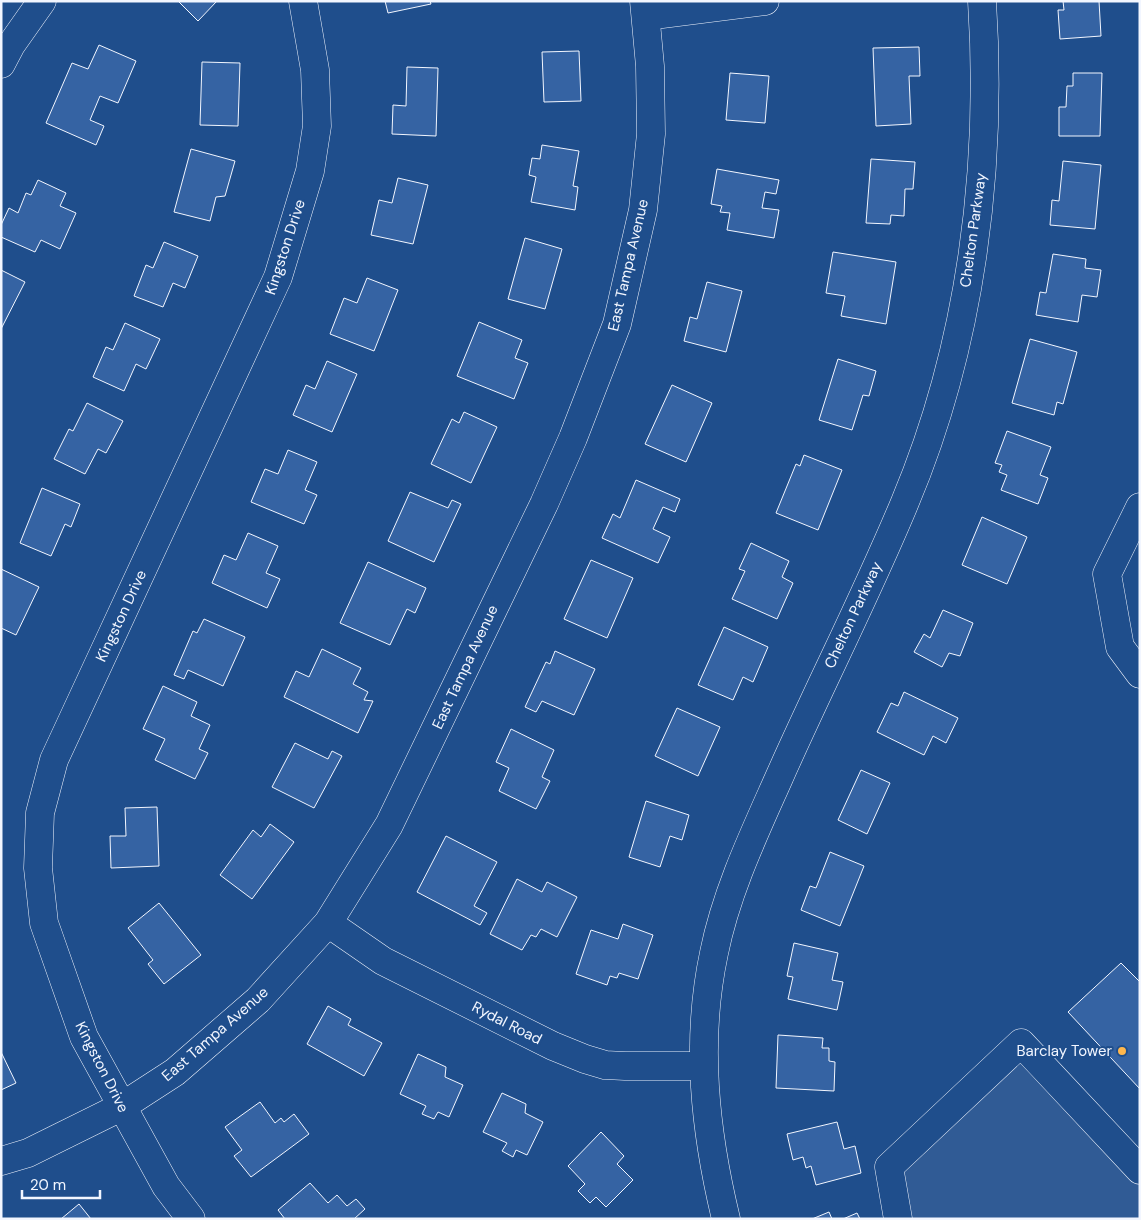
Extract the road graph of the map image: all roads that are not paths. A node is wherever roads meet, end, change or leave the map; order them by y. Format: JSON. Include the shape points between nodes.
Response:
{"nodes":[{"id":1,"x":42,"y":1,"type":"edge"},
{"id":2,"x":303,"y":1,"type":"edge"},
{"id":3,"x":765,"y":1,"type":"edge"},
{"id":4,"x":982,"y":1,"type":"edge"},
{"id":5,"x":645,"y":8,"type":"edge"},
{"id":6,"x":1,"y":64,"type":"edge"},
{"id":7,"x":1140,"y":507,"type":"edge"},
{"id":8,"x":1140,"y":674,"type":"edge"},
{"id":9,"x":328,"y":923,"type":"junction"},
{"id":10,"x":704,"y":1066,"type":"junction"},
{"id":11,"x":121,"y":1107,"type":"junction"},
{"id":12,"x":1,"y":1161,"type":"edge"},
{"id":13,"x":1140,"y":1170,"type":"edge"},
{"id":14,"x":191,"y":1219,"type":"edge"},
{"id":15,"x":726,"y":1219,"type":"edge"},
{"id":16,"x":898,"y":1219,"type":"edge"}],
"edges":[{"from":1,"to":6,"type":"street","via":[[10,45]]},
{"from":2,"to":11,"type":"street","name":"Kingston Drive","via":[[315,70],[317,126],[310,171],[278,277],[54,760],[40,813],[38,868],[44,924],[84,1036]]},
{"from":3,"to":5,"type":"street"},
{"from":4,"to":10,"type":"street","name":"Chelton Parkway","via":[[986,117],[982,170],[964,300],[950,371],[906,500],[753,836],[724,912],[706,1006]]},
{"from":5,"to":9,"type":"street","name":"East Tampa Avenue","via":[[651,134],[643,210],[617,324],[573,438],[417,769],[370,858]]},
{"from":7,"to":8,"type":"street","via":[[1107,574],[1120,647]]},
{"from":9,"to":10,"type":"street","name":"Rydal Road","via":[[383,961],[585,1059],[605,1065]]},
{"from":9,"to":11,"type":"street","name":"East Tampa Avenue","via":[[258,1000],[175,1072]]},
{"from":10,"to":15,"type":"street","name":"Chelton Parkway","via":[[708,1126]]},
{"from":11,"to":12,"type":"street","name":"East Tampa Avenue","via":[[28,1153]]},
{"from":11,"to":14,"type":"street","name":"Kingston Drive","via":[[166,1186]]},
{"from":13,"to":16,"type":"street","via":[[1022,1043],[889,1167]]}]}
